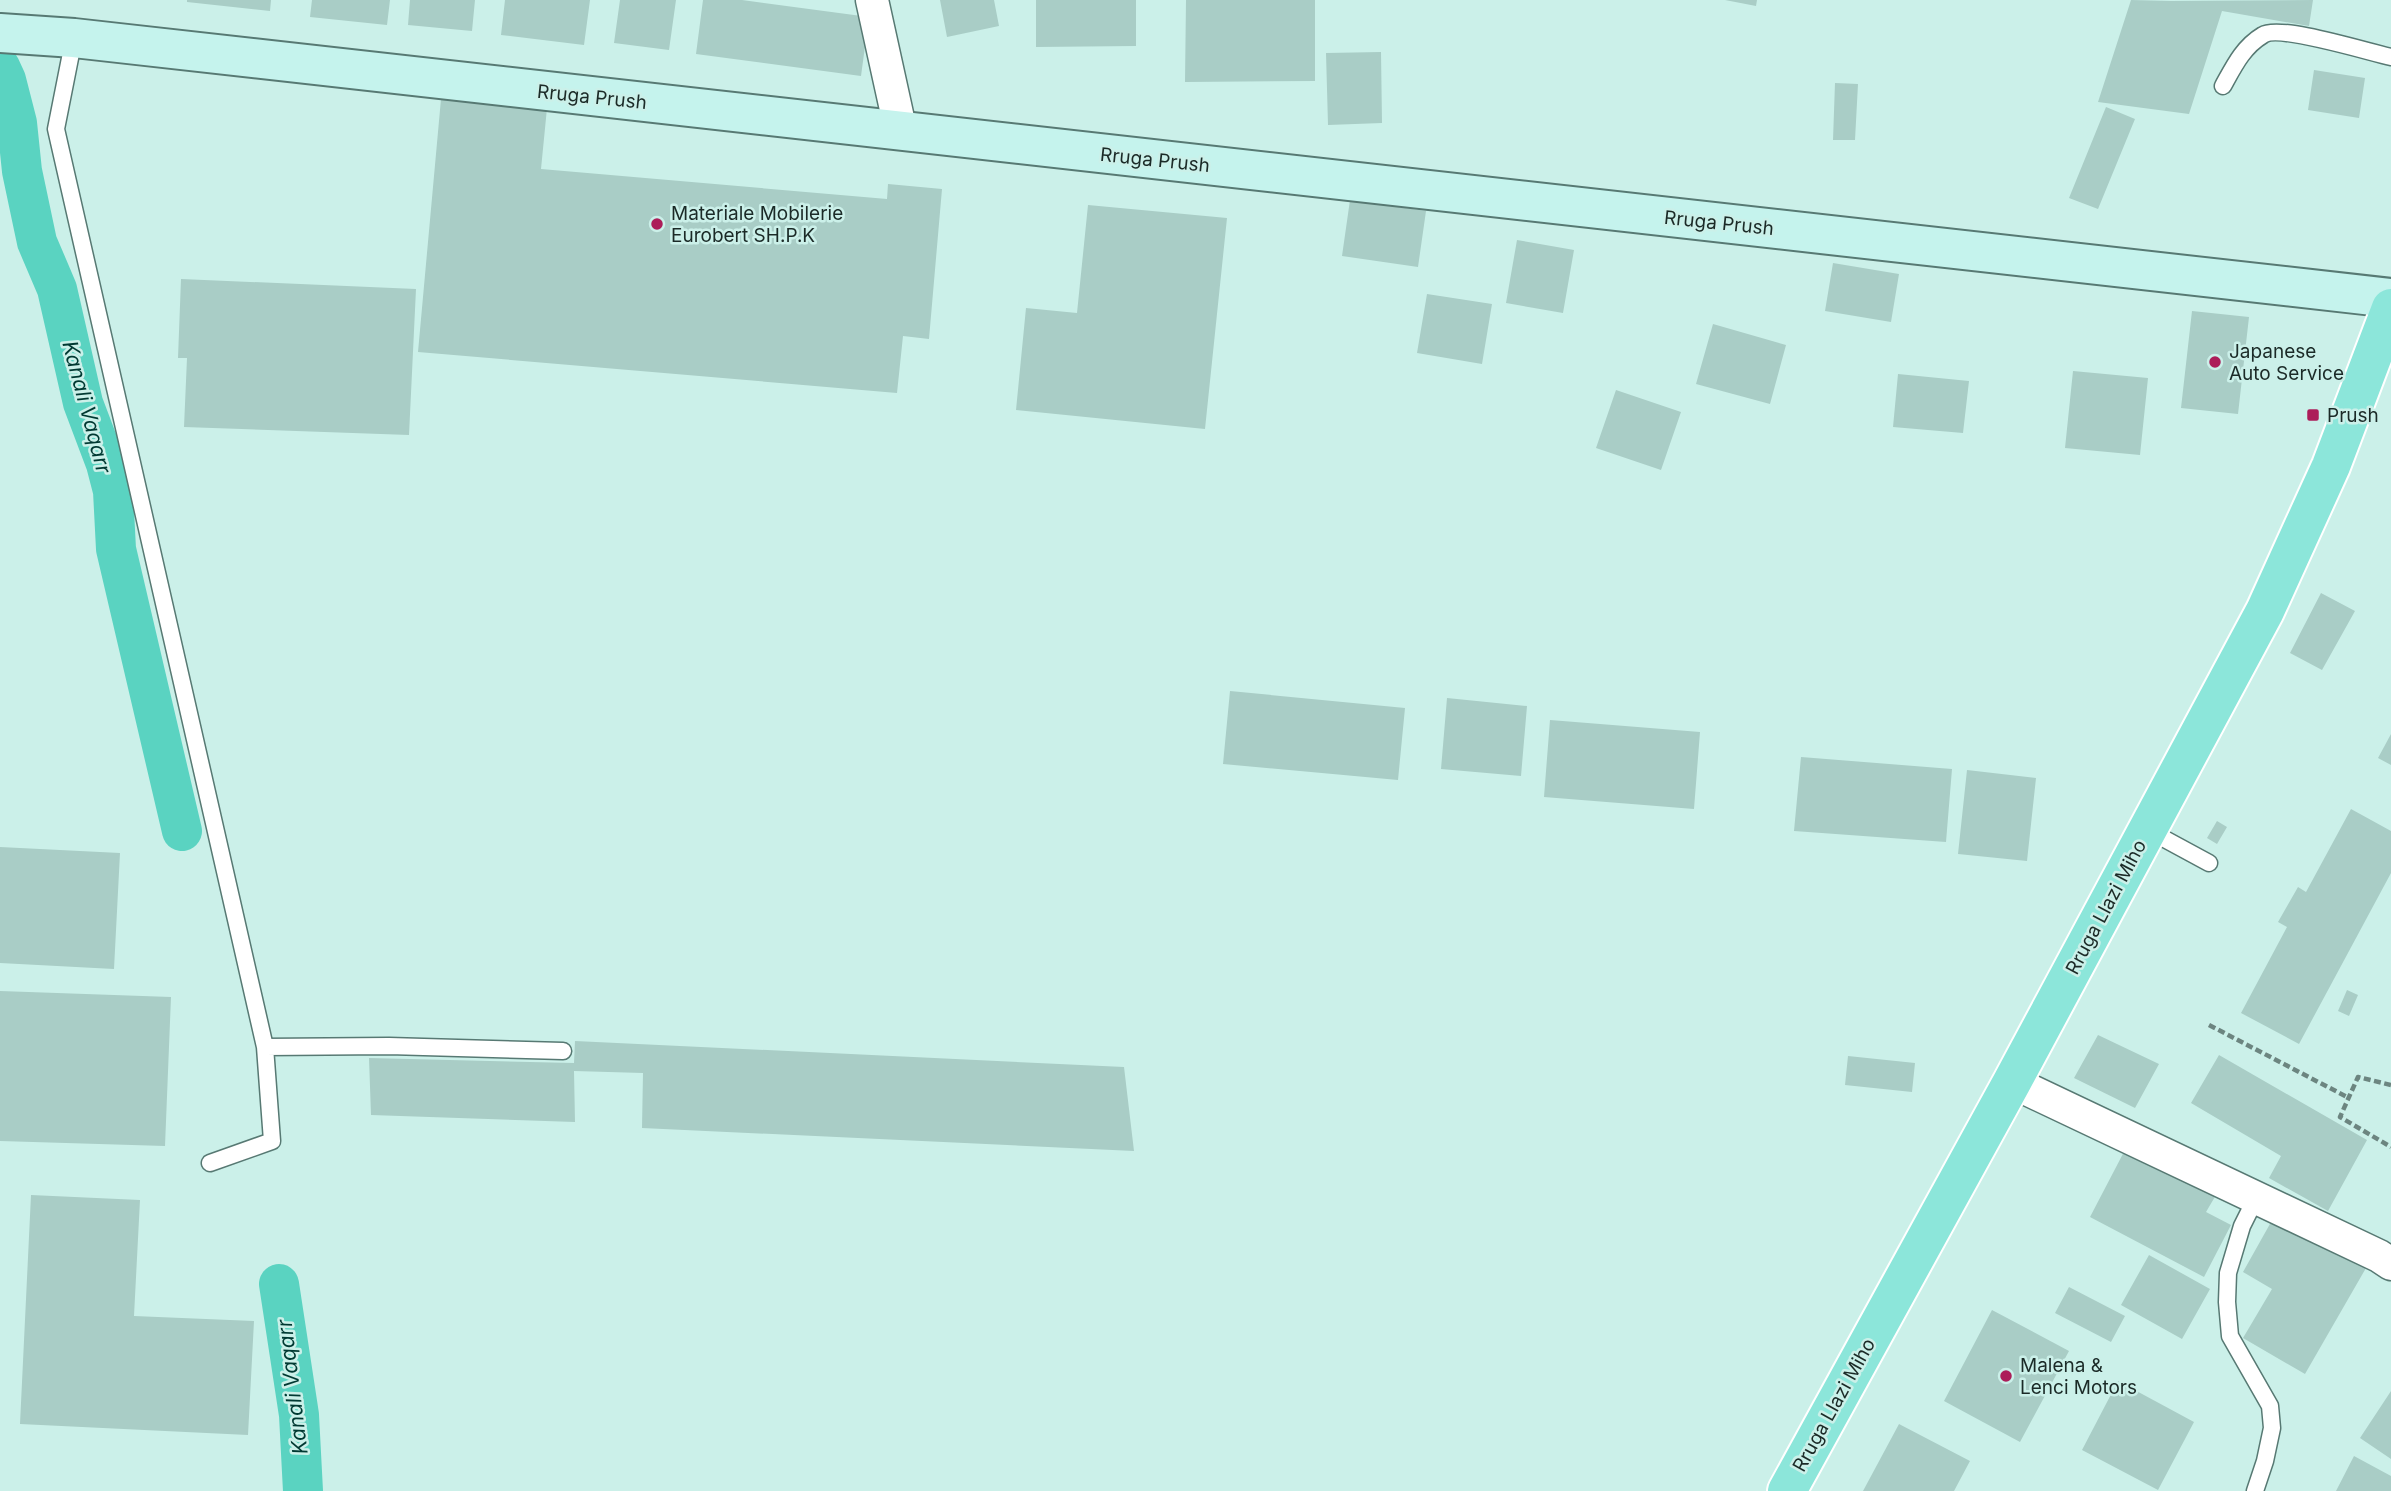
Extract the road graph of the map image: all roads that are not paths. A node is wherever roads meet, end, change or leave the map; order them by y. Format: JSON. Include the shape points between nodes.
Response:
{"nodes":[{"id":1,"x":872,"y":0,"type":"edge"},
{"id":2,"x":11,"y":34,"type":"edge"},
{"id":3,"x":74,"y":38,"type":"junction"},
{"id":4,"x":2391,"y":57,"type":"edge"},
{"id":5,"x":2223,"y":86,"type":"dead end"},
{"id":6,"x":901,"y":132,"type":"junction"},
{"id":7,"x":2391,"y":298,"type":"edge"},
{"id":8,"x":2391,"y":307,"type":"edge"},
{"id":9,"x":2147,"y":830,"type":"junction"},
{"id":10,"x":2209,"y":863,"type":"dead end"},
{"id":11,"x":265,"y":1047,"type":"junction"},
{"id":12,"x":563,"y":1051,"type":"dead end"},
{"id":13,"x":2012,"y":1082,"type":"junction"},
{"id":14,"x":210,"y":1163,"type":"dead end"},
{"id":15,"x":2256,"y":1198,"type":"junction"},
{"id":16,"x":2391,"y":1264,"type":"edge"},
{"id":17,"x":1787,"y":1491,"type":"edge"},
{"id":18,"x":2255,"y":1491,"type":"edge"}],
"edges":[{"from":1,"to":6,"type":"street"},
{"from":2,"to":3,"type":"street","name":"Rruga Prush"},
{"from":3,"to":6,"type":"street","name":"Rruga Prush"},
{"from":3,"to":11,"type":"lane","via":[[56,129]]},
{"from":4,"to":5,"type":"lane","via":[[2284,32],[2265,33],[2243,50]]},
{"from":6,"to":7,"type":"street","name":"Rruga Prush"},
{"from":8,"to":9,"type":"main road","name":"Rruga Llazi Miho","via":[[2300,538]]},
{"from":9,"to":10,"type":"lane"},
{"from":9,"to":13,"type":"main road","name":"Rruga Llazi Miho"},
{"from":11,"to":12,"type":"lane"},
{"from":11,"to":14,"type":"lane","via":[[272,1140]]},
{"from":13,"to":15,"type":"street"},
{"from":13,"to":17,"type":"main road","name":"Rruga Llazi Miho"},
{"from":15,"to":16,"type":"street"},
{"from":15,"to":18,"type":"lane","via":[[2228,1273],[2227,1302],[2230,1336],[2270,1406],[2272,1428]]}]}
